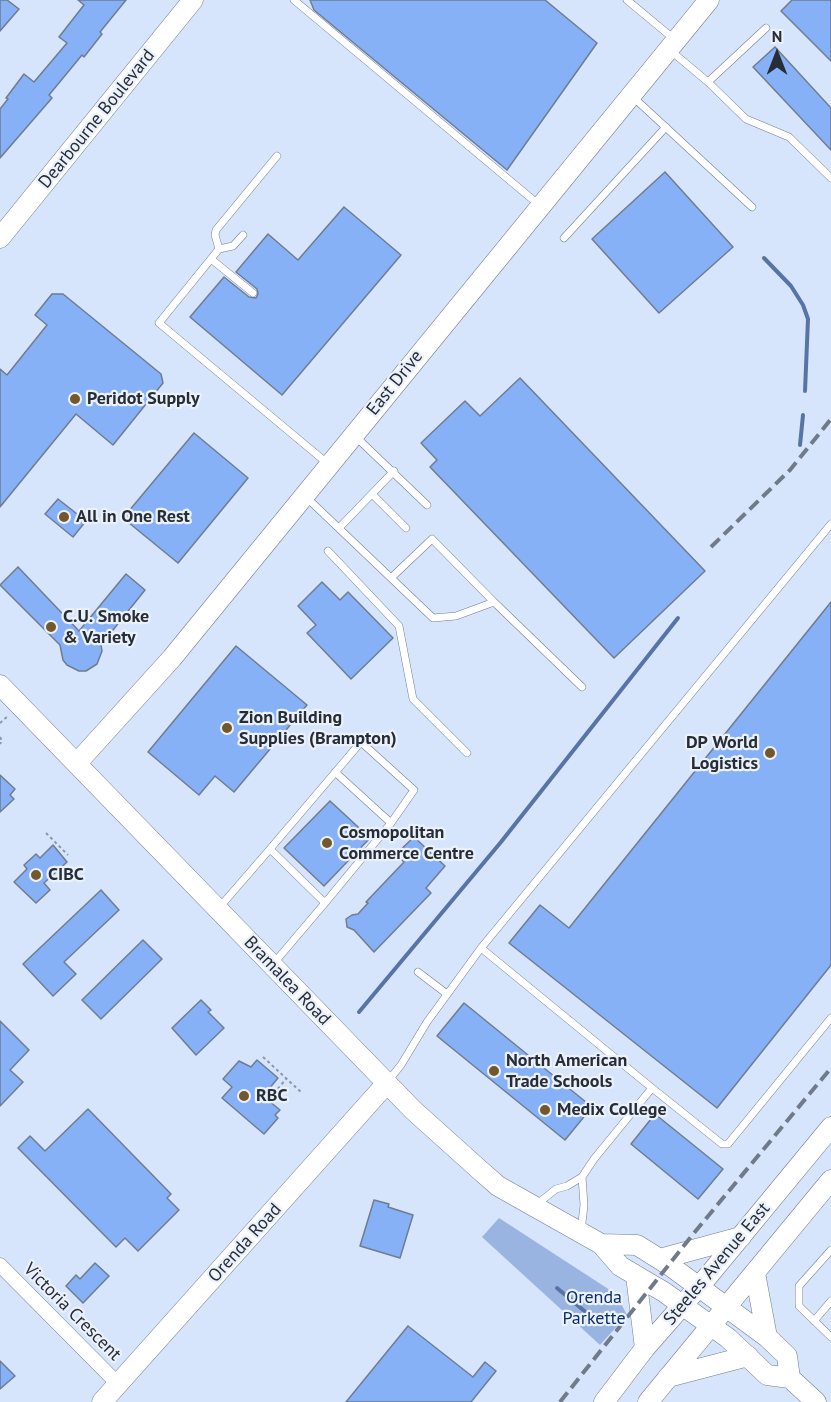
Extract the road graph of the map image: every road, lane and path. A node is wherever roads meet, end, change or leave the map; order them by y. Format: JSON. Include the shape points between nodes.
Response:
{"nodes":[{"id":1,"x":193,"y":0,"type":"edge"},
{"id":2,"x":294,"y":0,"type":"edge"},
{"id":3,"x":627,"y":0,"type":"edge"},
{"id":4,"x":709,"y":0,"type":"edge"},
{"id":5,"x":766,"y":28,"type":"dead end"},
{"id":6,"x":672,"y":45,"type":"junction"},
{"id":7,"x":708,"y":82,"type":"junction"},
{"id":8,"x":632,"y":95,"type":"junction"},
{"id":9,"x":666,"y":127,"type":"junction"},
{"id":10,"x":277,"y":156,"type":"dead end"},
{"id":11,"x":831,"y":178,"type":"edge"},
{"id":12,"x":540,"y":206,"type":"junction"},
{"id":13,"x":752,"y":207,"type":"dead end"},
{"id":14,"x":243,"y":235,"type":"dead end"},
{"id":15,"x":0,"y":238,"type":"edge"},
{"id":16,"x":564,"y":238,"type":"dead end"},
{"id":17,"x":219,"y":249,"type":"junction"},
{"id":18,"x":211,"y":259,"type":"junction"},
{"id":19,"x":253,"y":293,"type":"dead end"},
{"id":20,"x":353,"y":435,"type":"junction"},
{"id":21,"x":329,"y":464,"type":"junction"},
{"id":22,"x":394,"y":471,"type":"junction"},
{"id":23,"x":372,"y":494,"type":"junction"},
{"id":24,"x":304,"y":495,"type":"junction"},
{"id":25,"x":427,"y":505,"type":"dead end"},
{"id":26,"x":831,"y":524,"type":"edge"},
{"id":27,"x":339,"y":528,"type":"junction"},
{"id":28,"x":406,"y":528,"type":"dead end"},
{"id":29,"x":328,"y":551,"type":"dead end"},
{"id":30,"x":392,"y":577,"type":"junction"},
{"id":31,"x":494,"y":602,"type":"junction"},
{"id":32,"x":0,"y":685,"type":"edge"},
{"id":33,"x":582,"y":687,"type":"dead end"},
{"id":34,"x":0,"y":737,"type":"edge"},
{"id":35,"x":0,"y":744,"type":"edge"},
{"id":36,"x":467,"y":753,"type":"dead end"},
{"id":37,"x":77,"y":762,"type":"junction"},
{"id":38,"x":335,"y":772,"type":"junction"},
{"id":39,"x":391,"y":823,"type":"junction"},
{"id":40,"x":46,"y":833,"type":"dead end"},
{"id":41,"x":270,"y":849,"type":"junction"},
{"id":42,"x":68,"y":855,"type":"dead end"},
{"id":43,"x":325,"y":903,"type":"junction"},
{"id":44,"x":218,"y":909,"type":"junction"},
{"id":45,"x":481,"y":948,"type":"junction"},
{"id":46,"x":272,"y":965,"type":"junction"},
{"id":47,"x":418,"y":972,"type":"dead end"},
{"id":48,"x":447,"y":994,"type":"junction"},
{"id":49,"x":831,"y":1018,"type":"edge"},
{"id":50,"x":263,"y":1057,"type":"dead end"},
{"id":51,"x":286,"y":1079,"type":"junction"},
{"id":52,"x":387,"y":1083,"type":"junction"},
{"id":53,"x":652,"y":1088,"type":"junction"},
{"id":54,"x":302,"y":1093,"type":"dead end"},
{"id":55,"x":270,"y":1098,"type":"dead end"},
{"id":56,"x":831,"y":1127,"type":"edge"},
{"id":57,"x":582,"y":1177,"type":"junction"},
{"id":58,"x":831,"y":1181,"type":"edge"},
{"id":59,"x":535,"y":1206,"type":"junction"},
{"id":60,"x":581,"y":1231,"type":"junction"},
{"id":61,"x":741,"y":1237,"type":"junction"},
{"id":62,"x":601,"y":1244,"type":"junction"},
{"id":63,"x":831,"y":1250,"type":"edge"},
{"id":64,"x":660,"y":1259,"type":"junction"},
{"id":65,"x":0,"y":1265,"type":"edge"},
{"id":66,"x":755,"y":1273,"type":"junction"},
{"id":67,"x":636,"y":1276,"type":"junction"},
{"id":68,"x":699,"y":1287,"type":"junction"},
{"id":69,"x":831,"y":1301,"type":"edge"},
{"id":70,"x":682,"y":1305,"type":"junction"},
{"id":71,"x":726,"y":1307,"type":"junction"},
{"id":72,"x":814,"y":1321,"type":"junction"},
{"id":73,"x":710,"y":1326,"type":"junction"},
{"id":74,"x":831,"y":1336,"type":"edge"},
{"id":75,"x":767,"y":1337,"type":"junction"},
{"id":76,"x":645,"y":1347,"type":"junction"},
{"id":77,"x":748,"y":1356,"type":"junction"},
{"id":78,"x":668,"y":1377,"type":"junction"},
{"id":79,"x":790,"y":1378,"type":"junction"},
{"id":80,"x":118,"y":1384,"type":"junction"},
{"id":81,"x":102,"y":1402,"type":"edge"},
{"id":82,"x":604,"y":1402,"type":"edge"},
{"id":83,"x":648,"y":1402,"type":"edge"},
{"id":84,"x":816,"y":1402,"type":"edge"}],
"edges":[{"from":1,"to":15,"type":"main road","name":"Dearbourne Boulevard"},
{"from":2,"to":12,"type":"lane"},
{"from":3,"to":6,"type":"lane"},
{"from":4,"to":6,"type":"main road","name":"East Drive"},
{"from":5,"to":7,"type":"lane"},
{"from":6,"to":7,"type":"lane"},
{"from":6,"to":8,"type":"main road","name":"East Drive"},
{"from":7,"to":11,"type":"lane","via":[[746,119],[789,137]]},
{"from":8,"to":9,"type":"lane"},
{"from":8,"to":12,"type":"main road","name":"East Drive"},
{"from":9,"to":13,"type":"lane"},
{"from":9,"to":16,"type":"lane"},
{"from":10,"to":17,"type":"lane","via":[[216,230]]},
{"from":12,"to":20,"type":"main road","name":"East Drive"},
{"from":14,"to":17,"type":"lane","via":[[233,246]]},
{"from":17,"to":18,"type":"lane"},
{"from":18,"to":19,"type":"lane"},
{"from":18,"to":21,"type":"lane","via":[[159,323]]},
{"from":20,"to":21,"type":"main road","name":"East Drive"},
{"from":20,"to":22,"type":"lane"},
{"from":21,"to":24,"type":"main road","name":"East Drive"},
{"from":22,"to":23,"type":"lane"},
{"from":22,"to":25,"type":"lane"},
{"from":23,"to":27,"type":"lane"},
{"from":23,"to":28,"type":"lane"},
{"from":24,"to":27,"type":"lane"},
{"from":24,"to":37,"type":"main road","name":"East Drive","via":[[172,658]]},
{"from":26,"to":45,"type":"lane"},
{"from":27,"to":30,"type":"lane"},
{"from":29,"to":36,"type":"lane","via":[[399,626],[413,699]]},
{"from":30,"to":31,"type":"lane","via":[[433,618],[456,616]]},
{"from":30,"to":31,"type":"lane","via":[[432,539]]},
{"from":31,"to":33,"type":"lane"},
{"from":32,"to":37,"type":"main road","name":"Bramalea Road"},
{"from":34,"to":35,"type":"path"},
{"from":37,"to":44,"type":"main road","name":"Bramalea Road"},
{"from":38,"to":39,"type":"lane"},
{"from":38,"to":39,"type":"lane","via":[[361,741],[414,790]]},
{"from":38,"to":41,"type":"lane"},
{"from":39,"to":43,"type":"lane"},
{"from":40,"to":42,"type":"path"},
{"from":41,"to":43,"type":"lane"},
{"from":41,"to":44,"type":"lane"},
{"from":43,"to":46,"type":"lane"},
{"from":44,"to":46,"type":"main road","name":"Bramalea Road"},
{"from":45,"to":48,"type":"lane"},
{"from":45,"to":53,"type":"lane"},
{"from":46,"to":52,"type":"main road","name":"Bramalea Road"},
{"from":47,"to":48,"type":"lane"},
{"from":48,"to":52,"type":"lane"},
{"from":49,"to":53,"type":"lane","via":[[728,1144],[722,1144]]},
{"from":50,"to":51,"type":"path"},
{"from":51,"to":54,"type":"path"},
{"from":51,"to":55,"type":"path"},
{"from":52,"to":59,"type":"main road","name":"Bramalea Road","via":[[490,1179]]},
{"from":52,"to":80,"type":"main road","name":"Orenda Road"},
{"from":53,"to":57,"type":"lane"},
{"from":56,"to":61,"type":"main road","name":"Steeles Avenue East"},
{"from":57,"to":59,"type":"lane","via":[[556,1189]]},
{"from":57,"to":60,"type":"lane"},
{"from":58,"to":66,"type":"main road","name":"Steeles Avenue East"},
{"from":59,"to":60,"type":"main road","name":"Bramalea Road"},
{"from":60,"to":62,"type":"main road","name":"Bramalea Road"},
{"from":61,"to":64,"type":"main road"},
{"from":61,"to":68,"type":"main road","name":"Steeles Avenue East"},
{"from":62,"to":64,"type":"main road","name":"Bramalea Road","via":[[637,1245]]},
{"from":62,"to":67,"type":"main road","name":"Bramalea Road","via":[[620,1266]]},
{"from":63,"to":72,"type":"lane","via":[[799,1286],[799,1306]]},
{"from":64,"to":68,"type":"main road","name":"Bramalea Road"},
{"from":65,"to":80,"type":"street","name":"Victoria Crescent"},
{"from":66,"to":71,"type":"main road","name":"Steeles Avenue East"},
{"from":66,"to":75,"type":"main road"},
{"from":67,"to":70,"type":"main road","name":"Bramalea Road"},
{"from":67,"to":76,"type":"main road"},
{"from":68,"to":70,"type":"main road","name":"Steeles Avenue East"},
{"from":68,"to":71,"type":"main road","name":"Bramalea Road"},
{"from":69,"to":72,"type":"lane"},
{"from":70,"to":73,"type":"main road","name":"Bramalea Road"},
{"from":70,"to":76,"type":"main road","name":"Steeles Avenue East"},
{"from":71,"to":73,"type":"main road","name":"Steeles Avenue East"},
{"from":71,"to":75,"type":"main road","name":"Bramalea Road"},
{"from":72,"to":74,"type":"lane"},
{"from":73,"to":77,"type":"main road","name":"Bramalea Road"},
{"from":73,"to":78,"type":"main road","name":"Steeles Avenue East"},
{"from":75,"to":79,"type":"main road","name":"Bramalea Road","via":[[787,1356]]},
{"from":76,"to":82,"type":"main road","name":"Steeles Avenue East"},
{"from":77,"to":78,"type":"main road"},
{"from":77,"to":79,"type":"main road","name":"Bramalea Road","via":[[767,1375]]},
{"from":78,"to":83,"type":"main road","name":"Steeles Avenue East"},
{"from":79,"to":84,"type":"main road","name":"Bramalea Road"},
{"from":80,"to":81,"type":"main road","name":"Orenda Road"}]}
